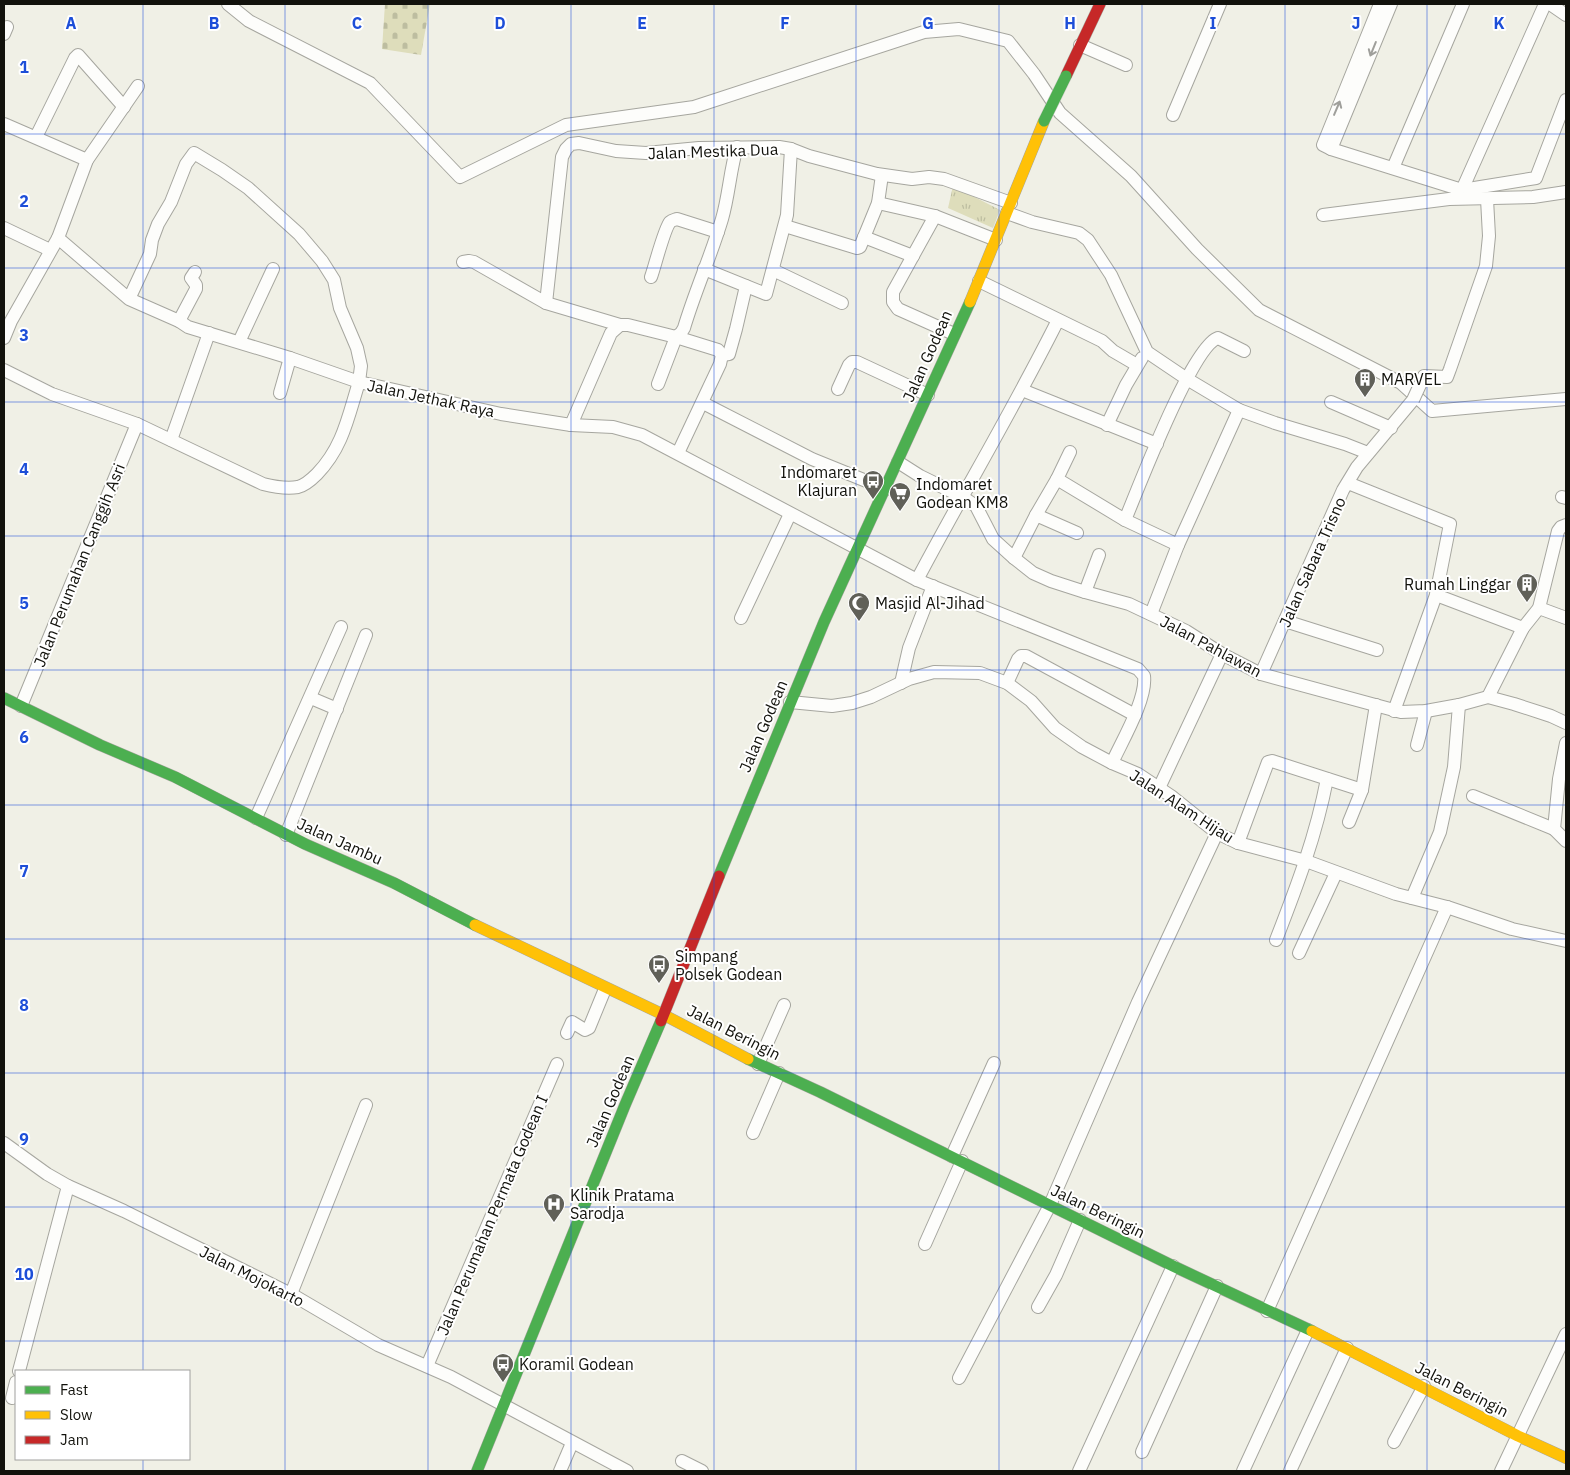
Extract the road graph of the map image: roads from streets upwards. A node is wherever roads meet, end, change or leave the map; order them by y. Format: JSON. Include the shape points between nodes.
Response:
{"nodes":[{"id":1,"x":228,"y":4,"type":"edge"},
{"id":2,"x":1100,"y":4,"type":"edge"},
{"id":3,"x":1220,"y":4,"type":"edge"},
{"id":4,"x":1380,"y":4,"type":"edge"},
{"id":5,"x":1391,"y":4,"type":"edge"},
{"id":6,"x":1463,"y":4,"type":"edge"},
{"id":7,"x":1545,"y":4,"type":"edge"},
{"id":8,"x":1550,"y":4,"type":"edge"},
{"id":9,"x":1566,"y":15,"type":"edge"},
{"id":10,"x":1080,"y":45,"type":"junction"},
{"id":11,"x":1126,"y":65,"type":"dead end"},
{"id":12,"x":138,"y":86,"type":"dead end"},
{"id":13,"x":1566,"y":100,"type":"edge"},
{"id":14,"x":124,"y":107,"type":"junction"},
{"id":15,"x":1173,"y":114,"type":"dead end"},
{"id":16,"x":4,"y":124,"type":"edge"},
{"id":17,"x":36,"y":137,"type":"junction"},
{"id":18,"x":737,"y":147,"type":"junction"},
{"id":19,"x":791,"y":149,"type":"junction"},
{"id":20,"x":1331,"y":149,"type":"junction"},
{"id":21,"x":87,"y":160,"type":"junction"},
{"id":22,"x":1393,"y":168,"type":"junction"},
{"id":23,"x":882,"y":174,"type":"junction"},
{"id":24,"x":1462,"y":190,"type":"junction"},
{"id":25,"x":1566,"y":192,"type":"edge"},
{"id":26,"x":1487,"y":199,"type":"junction"},
{"id":27,"x":878,"y":203,"type":"junction"},
{"id":28,"x":1009,"y":208,"type":"junction"},
{"id":29,"x":1323,"y":215,"type":"dead end"},
{"id":30,"x":935,"y":216,"type":"junction"},
{"id":31,"x":785,"y":226,"type":"junction"},
{"id":32,"x":4,"y":228,"type":"edge"},
{"id":33,"x":718,"y":232,"type":"junction"},
{"id":34,"x":864,"y":236,"type":"junction"},
{"id":35,"x":58,"y":238,"type":"junction"},
{"id":36,"x":996,"y":240,"type":"junction"},
{"id":37,"x":50,"y":250,"type":"junction"},
{"id":38,"x":913,"y":256,"type":"junction"},
{"id":39,"x":463,"y":262,"type":"dead end"},
{"id":40,"x":273,"y":269,"type":"dead end"},
{"id":41,"x":704,"y":270,"type":"junction"},
{"id":42,"x":773,"y":270,"type":"junction"},
{"id":43,"x":194,"y":272,"type":"dead end"},
{"id":44,"x":651,"y":277,"type":"dead end"},
{"id":45,"x":979,"y":281,"type":"junction"},
{"id":46,"x":746,"y":286,"type":"junction"},
{"id":47,"x":129,"y":299,"type":"junction"},
{"id":48,"x":546,"y":303,"type":"junction"},
{"id":49,"x":842,"y":303,"type":"dead end"},
{"id":50,"x":1058,"y":320,"type":"junction"},
{"id":51,"x":179,"y":321,"type":"junction"},
{"id":52,"x":620,"y":325,"type":"junction"},
{"id":53,"x":209,"y":333,"type":"junction"},
{"id":54,"x":954,"y":334,"type":"junction"},
{"id":55,"x":676,"y":337,"type":"junction"},
{"id":56,"x":4,"y":338,"type":"edge"},
{"id":57,"x":239,"y":342,"type":"junction"},
{"id":58,"x":1244,"y":351,"type":"dead end"},
{"id":59,"x":722,"y":354,"type":"junction"},
{"id":60,"x":1143,"y":357,"type":"junction"},
{"id":61,"x":290,"y":358,"type":"junction"},
{"id":62,"x":4,"y":370,"type":"edge"},
{"id":63,"x":359,"y":382,"type":"junction"},
{"id":64,"x":658,"y":384,"type":"dead end"},
{"id":65,"x":1185,"y":384,"type":"junction"},
{"id":66,"x":838,"y":389,"type":"dead end"},
{"id":67,"x":1022,"y":390,"type":"junction"},
{"id":68,"x":280,"y":393,"type":"dead end"},
{"id":69,"x":928,"y":395,"type":"junction"},
{"id":70,"x":1566,"y":398,"type":"edge"},
{"id":71,"x":1331,"y":402,"type":"dead end"},
{"id":72,"x":703,"y":403,"type":"junction"},
{"id":73,"x":1239,"y":410,"type":"junction"},
{"id":74,"x":137,"y":424,"type":"junction"},
{"id":75,"x":571,"y":425,"type":"junction"},
{"id":76,"x":1107,"y":425,"type":"junction"},
{"id":77,"x":1391,"y":428,"type":"junction"},
{"id":78,"x":171,"y":440,"type":"junction"},
{"id":79,"x":1157,"y":444,"type":"junction"},
{"id":80,"x":1070,"y":452,"type":"dead end"},
{"id":81,"x":678,"y":453,"type":"junction"},
{"id":82,"x":1368,"y":453,"type":"junction"},
{"id":83,"x":898,"y":462,"type":"junction"},
{"id":84,"x":1057,"y":479,"type":"junction"},
{"id":85,"x":1348,"y":483,"type":"junction"},
{"id":86,"x":886,"y":489,"type":"junction"},
{"id":87,"x":961,"y":496,"type":"junction"},
{"id":88,"x":790,"y":514,"type":"junction"},
{"id":89,"x":1036,"y":515,"type":"junction"},
{"id":90,"x":1125,"y":520,"type":"junction"},
{"id":91,"x":1566,"y":525,"type":"edge"},
{"id":92,"x":1078,"y":533,"type":"dead end"},
{"id":93,"x":1178,"y":545,"type":"junction"},
{"id":94,"x":857,"y":548,"type":"junction"},
{"id":95,"x":1099,"y":555,"type":"dead end"},
{"id":96,"x":1014,"y":558,"type":"junction"},
{"id":97,"x":917,"y":580,"type":"junction"},
{"id":98,"x":933,"y":586,"type":"junction"},
{"id":99,"x":1085,"y":592,"type":"junction"},
{"id":100,"x":1436,"y":595,"type":"junction"},
{"id":101,"x":1539,"y":608,"type":"junction"},
{"id":102,"x":1151,"y":614,"type":"junction"},
{"id":103,"x":741,"y":618,"type":"dead end"},
{"id":104,"x":1566,"y":618,"type":"edge"},
{"id":105,"x":1285,"y":622,"type":"junction"},
{"id":106,"x":341,"y":627,"type":"dead end"},
{"id":107,"x":1523,"y":628,"type":"junction"},
{"id":108,"x":366,"y":635,"type":"dead end"},
{"id":109,"x":1377,"y":650,"type":"dead end"},
{"id":110,"x":1222,"y":654,"type":"junction"},
{"id":111,"x":1262,"y":674,"type":"junction"},
{"id":112,"x":1007,"y":683,"type":"junction"},
{"id":113,"x":901,"y":684,"type":"junction"},
{"id":114,"x":1488,"y":697,"type":"junction"},
{"id":115,"x":4,"y":698,"type":"edge"},
{"id":116,"x":311,"y":698,"type":"junction"},
{"id":117,"x":790,"y":702,"type":"junction"},
{"id":118,"x":1376,"y":705,"type":"junction"},
{"id":119,"x":1459,"y":705,"type":"junction"},
{"id":120,"x":21,"y":706,"type":"junction"},
{"id":121,"x":337,"y":709,"type":"junction"},
{"id":122,"x":1394,"y":711,"type":"junction"},
{"id":123,"x":1426,"y":711,"type":"junction"},
{"id":124,"x":1135,"y":715,"type":"junction"},
{"id":125,"x":1566,"y":723,"type":"edge"},
{"id":126,"x":1566,"y":743,"type":"edge"},
{"id":127,"x":1417,"y":745,"type":"dead end"},
{"id":128,"x":1112,"y":763,"type":"junction"},
{"id":129,"x":1327,"y":779,"type":"junction"},
{"id":130,"x":1563,"y":780,"type":"edge"},
{"id":131,"x":1159,"y":788,"type":"junction"},
{"id":132,"x":1362,"y":790,"type":"junction"},
{"id":133,"x":1473,"y":796,"type":"dead end"},
{"id":134,"x":256,"y":818,"type":"junction"},
{"id":135,"x":1349,"y":822,"type":"dead end"},
{"id":136,"x":1554,"y":829,"type":"junction"},
{"id":137,"x":1217,"y":833,"type":"junction"},
{"id":138,"x":286,"y":835,"type":"junction"},
{"id":139,"x":1566,"y":841,"type":"edge"},
{"id":140,"x":1238,"y":843,"type":"junction"},
{"id":141,"x":1306,"y":861,"type":"junction"},
{"id":142,"x":1336,"y":873,"type":"junction"},
{"id":143,"x":1412,"y":898,"type":"junction"},
{"id":144,"x":1447,"y":907,"type":"junction"},
{"id":145,"x":1276,"y":940,"type":"dead end"},
{"id":146,"x":1566,"y":941,"type":"edge"},
{"id":147,"x":1299,"y":953,"type":"dead end"},
{"id":148,"x":606,"y":989,"type":"junction"},
{"id":149,"x":784,"y":1005,"type":"dead end"},
{"id":150,"x":664,"y":1015,"type":"junction"},
{"id":151,"x":567,"y":1033,"type":"dead end"},
{"id":152,"x":994,"y":1063,"type":"dead end"},
{"id":153,"x":557,"y":1064,"type":"dead end"},
{"id":154,"x":758,"y":1064,"type":"junction"},
{"id":155,"x":779,"y":1073,"type":"junction"},
{"id":156,"x":366,"y":1105,"type":"dead end"},
{"id":157,"x":753,"y":1133,"type":"dead end"},
{"id":158,"x":4,"y":1144,"type":"edge"},
{"id":159,"x":957,"y":1158,"type":"junction"},
{"id":160,"x":68,"y":1186,"type":"junction"},
{"id":161,"x":1050,"y":1205,"type":"junction"},
{"id":162,"x":1080,"y":1220,"type":"junction"},
{"id":163,"x":925,"y":1244,"type":"dead end"},
{"id":164,"x":1173,"y":1266,"type":"junction"},
{"id":165,"x":1217,"y":1286,"type":"junction"},
{"id":166,"x":290,"y":1294,"type":"junction"},
{"id":167,"x":1038,"y":1307,"type":"dead end"},
{"id":168,"x":1266,"y":1311,"type":"junction"},
{"id":169,"x":1308,"y":1330,"type":"junction"},
{"id":170,"x":1566,"y":1334,"type":"edge"},
{"id":171,"x":1348,"y":1348,"type":"junction"},
{"id":172,"x":427,"y":1366,"type":"junction"},
{"id":173,"x":19,"y":1370,"type":"edge"},
{"id":174,"x":959,"y":1378,"type":"dead end"},
{"id":175,"x":15,"y":1386,"type":"edge"},
{"id":176,"x":1424,"y":1386,"type":"junction"},
{"id":177,"x":12,"y":1398,"type":"dead end"},
{"id":178,"x":503,"y":1406,"type":"junction"},
{"id":179,"x":1518,"y":1436,"type":"junction"},
{"id":180,"x":1394,"y":1442,"type":"dead end"},
{"id":181,"x":572,"y":1443,"type":"junction"},
{"id":182,"x":1142,"y":1452,"type":"dead end"},
{"id":183,"x":1566,"y":1458,"type":"edge"},
{"id":184,"x":682,"y":1461,"type":"dead end"},
{"id":185,"x":477,"y":1471,"type":"edge"},
{"id":186,"x":560,"y":1471,"type":"edge"},
{"id":187,"x":627,"y":1471,"type":"edge"},
{"id":188,"x":702,"y":1471,"type":"edge"},
{"id":189,"x":1079,"y":1471,"type":"edge"},
{"id":190,"x":1243,"y":1471,"type":"edge"},
{"id":191,"x":1290,"y":1471,"type":"edge"},
{"id":192,"x":1501,"y":1471,"type":"edge"}],
"edges":[{"from":1,"to":70,"type":"street","via":[[249,22],[370,84],[460,177],[566,125],[694,107],[924,32],[959,29],[1008,40],[1060,113],[1131,176],[1259,310],[1401,383],[1432,411]]},
{"from":2,"to":10,"type":"street","name":"Jalan Godean"},
{"from":3,"to":15,"type":"street"},
{"from":20,"to":4,"type":"street","one_way":true,"via":[[1323,145],[1324,141]]},
{"from":5,"to":20,"type":"street","one_way":true},
{"from":6,"to":22,"type":"street"},
{"from":7,"to":24,"type":"street"},
{"from":8,"to":9,"type":"street"},
{"from":10,"to":11,"type":"street"},
{"from":10,"to":28,"type":"street","name":"Jalan Godean","bridge":true,"via":[[1044,121]]},
{"from":12,"to":14,"type":"street"},
{"from":13,"to":24,"type":"street","via":[[1536,178]]},
{"from":14,"to":17,"type":"street","via":[[78,55]]},
{"from":14,"to":21,"type":"street"},
{"from":16,"to":17,"type":"street"},
{"from":17,"to":21,"type":"street"},
{"from":18,"to":19,"type":"street","name":"Jalan Mestika Dua"},
{"from":18,"to":33,"type":"street"},
{"from":18,"to":48,"type":"street","name":"Jalan Mestika Dua","via":[[646,154],[571,144],[561,165]]},
{"from":19,"to":23,"type":"street","name":"Jalan Mestika Dua"},
{"from":19,"to":31,"type":"street"},
{"from":20,"to":22,"type":"street"},
{"from":21,"to":35,"type":"street"},
{"from":22,"to":24,"type":"street"},
{"from":23,"to":27,"type":"street"},
{"from":23,"to":28,"type":"street","name":"Jalan Mestika Dua","via":[[912,179],[944,179]]},
{"from":25,"to":26,"type":"street"},
{"from":26,"to":29,"type":"street","via":[[1449,199]]},
{"from":26,"to":77,"type":"street","name":"Jalan Sabara Trisno","bridge":true,"via":[[1489,236],[1486,266],[1447,377],[1424,376],[1413,400]]},
{"from":27,"to":30,"type":"street"},
{"from":27,"to":34,"type":"street"},
{"from":28,"to":36,"type":"street","name":"Jalan Godean"},
{"from":28,"to":60,"type":"street","name":"Jalan Mestika Dua","via":[[1032,222],[1079,233],[1088,240],[1112,275]]},
{"from":30,"to":36,"type":"street"},
{"from":30,"to":38,"type":"street"},
{"from":31,"to":34,"type":"street","via":[[857,248]]},
{"from":31,"to":42,"type":"street"},
{"from":32,"to":37,"type":"street"},
{"from":33,"to":41,"type":"street"},
{"from":33,"to":44,"type":"street","via":[[677,219],[670,222]]},
{"from":34,"to":38,"type":"street"},
{"from":35,"to":37,"type":"street"},
{"from":35,"to":47,"type":"street"},
{"from":36,"to":45,"type":"street","name":"Jalan Godean"},
{"from":37,"to":56,"type":"street","via":[[10,321]]},
{"from":38,"to":54,"type":"street","via":[[893,292],[894,306]]},
{"from":39,"to":48,"type":"street","via":[[474,262]]},
{"from":40,"to":57,"type":"street"},
{"from":41,"to":46,"type":"street"},
{"from":41,"to":55,"type":"street","via":[[684,328]]},
{"from":42,"to":46,"type":"street","via":[[766,294]]},
{"from":42,"to":49,"type":"street"},
{"from":43,"to":51,"type":"street","via":[[192,278],[196,289]]},
{"from":45,"to":50,"type":"street"},
{"from":45,"to":54,"type":"street","name":"Jalan Godean"},
{"from":46,"to":59,"type":"street","via":[[728,354]]},
{"from":47,"to":51,"type":"street"},
{"from":47,"to":63,"type":"street","via":[[150,254],[158,224],[194,152],[248,188],[299,234],[322,261],[334,280],[340,308],[357,348],[361,366]]},
{"from":48,"to":52,"type":"street"},
{"from":50,"to":60,"type":"street","via":[[1102,341],[1113,351]]},
{"from":50,"to":67,"type":"street"},
{"from":51,"to":53,"type":"street"},
{"from":52,"to":55,"type":"street"},
{"from":52,"to":75,"type":"street","via":[[611,333]]},
{"from":53,"to":57,"type":"street"},
{"from":53,"to":78,"type":"street"},
{"from":54,"to":69,"type":"street","name":"Jalan Godean"},
{"from":55,"to":59,"type":"street"},
{"from":55,"to":64,"type":"street"},
{"from":57,"to":61,"type":"street"},
{"from":58,"to":65,"type":"street","via":[[1214,339]]},
{"from":59,"to":72,"type":"street"},
{"from":60,"to":65,"type":"street"},
{"from":60,"to":76,"type":"street"},
{"from":61,"to":63,"type":"street"},
{"from":61,"to":68,"type":"street"},
{"from":62,"to":74,"type":"street","name":"Jalan Jethak Raya","via":[[52,394]]},
{"from":63,"to":75,"type":"street","name":"Jalan Jethak Raya","via":[[502,414]]},
{"from":63,"to":78,"type":"street","name":"Jalan Jethak Raya","via":[[339,445],[311,480],[300,486],[280,488],[263,484]]},
{"from":65,"to":73,"type":"street"},
{"from":65,"to":79,"type":"street"},
{"from":66,"to":69,"type":"street","via":[[849,365],[858,362]]},
{"from":67,"to":76,"type":"street"},
{"from":67,"to":87,"type":"street"},
{"from":69,"to":83,"type":"street","name":"Jalan Godean"},
{"from":71,"to":77,"type":"street"},
{"from":72,"to":81,"type":"street"},
{"from":72,"to":86,"type":"street","via":[[812,459]]},
{"from":73,"to":82,"type":"street"},
{"from":73,"to":93,"type":"street"},
{"from":74,"to":78,"type":"street","name":"Jalan Jethak Raya"},
{"from":74,"to":120,"type":"street","name":"Jalan Perumahan Canggih Asri"},
{"from":75,"to":81,"type":"street","name":"Jalan Jethak Raya","via":[[613,427],[642,435]]},
{"from":76,"to":79,"type":"street"},
{"from":77,"to":82,"type":"street","name":"Jalan Sabara Trisno"},
{"from":79,"to":90,"type":"street"},
{"from":80,"to":84,"type":"street"},
{"from":81,"to":88,"type":"street","name":"Jalan Jethak Raya"},
{"from":82,"to":85,"type":"street","name":"Jalan Sabara Trisno"},
{"from":83,"to":86,"type":"street","name":"Jalan Godean"},
{"from":83,"to":87,"type":"street","name":"Jalan Pahlawan"},
{"from":84,"to":89,"type":"street"},
{"from":84,"to":90,"type":"street"},
{"from":85,"to":100,"type":"street","via":[[1450,524]]},
{"from":85,"to":105,"type":"street","name":"Jalan Sabara Trisno"},
{"from":86,"to":94,"type":"street","name":"Jalan Godean"},
{"from":87,"to":96,"type":"street","name":"Jalan Pahlawan","via":[[976,506],[993,539]]},
{"from":87,"to":97,"type":"street"},
{"from":88,"to":94,"type":"street","name":"Jalan Jethak Raya"},
{"from":88,"to":103,"type":"street"},
{"from":89,"to":92,"type":"street"},
{"from":89,"to":96,"type":"street"},
{"from":90,"to":93,"type":"street"},
{"from":91,"to":101,"type":"street","via":[[1558,531]]},
{"from":93,"to":102,"type":"street"},
{"from":94,"to":97,"type":"street","name":"Jalan Jethak Raya"},
{"from":94,"to":117,"type":"street","name":"Jalan Godean"},
{"from":95,"to":99,"type":"street"},
{"from":96,"to":99,"type":"street","name":"Jalan Pahlawan","via":[[1033,573]]},
{"from":97,"to":98,"type":"street","name":"Jalan Jethak Raya"},
{"from":98,"to":113,"type":"street","via":[[909,648]]},
{"from":98,"to":124,"type":"street","name":"Jalan Jethak Raya","via":[[1143,672],[1144,688]]},
{"from":99,"to":102,"type":"street","name":"Jalan Pahlawan","via":[[1114,599]]},
{"from":100,"to":107,"type":"street"},
{"from":100,"to":122,"type":"street"},
{"from":101,"to":104,"type":"street"},
{"from":101,"to":107,"type":"street"},
{"from":102,"to":110,"type":"street","name":"Jalan Pahlawan"},
{"from":105,"to":109,"type":"street"},
{"from":105,"to":111,"type":"street","name":"Jalan Sabara Trisno"},
{"from":106,"to":116,"type":"street"},
{"from":107,"to":114,"type":"street"},
{"from":108,"to":121,"type":"street"},
{"from":110,"to":111,"type":"street","name":"Jalan Pahlawan"},
{"from":110,"to":131,"type":"street"},
{"from":111,"to":118,"type":"street","name":"Jalan Pahlawan"},
{"from":112,"to":113,"type":"street","name":"Jalan Alam Hijau","via":[[980,673],[934,672]]},
{"from":112,"to":124,"type":"street","via":[[1018,659],[1026,656]]},
{"from":112,"to":128,"type":"street","name":"Jalan Alam Hijau","via":[[1031,701],[1055,728]]},
{"from":113,"to":117,"type":"street","name":"Jalan Alam Hijau","via":[[852,703],[832,706]]},
{"from":114,"to":119,"type":"street","name":"Jalan Pahlawan"},
{"from":114,"to":125,"type":"street"},
{"from":115,"to":120,"type":"street","name":"Jalan Jambu"},
{"from":116,"to":121,"type":"street"},
{"from":116,"to":134,"type":"street"},
{"from":117,"to":150,"type":"street","name":"Jalan Godean"},
{"from":118,"to":122,"type":"street","name":"Jalan Pahlawan"},
{"from":118,"to":132,"type":"street"},
{"from":119,"to":123,"type":"street","name":"Jalan Pahlawan"},
{"from":119,"to":143,"type":"street","via":[[1454,767],[1440,832]]},
{"from":120,"to":134,"type":"street","name":"Jalan Jambu"},
{"from":121,"to":138,"type":"street"},
{"from":122,"to":123,"type":"street","name":"Jalan Pahlawan"},
{"from":123,"to":127,"type":"street"},
{"from":124,"to":128,"type":"street"},
{"from":126,"to":130,"type":"street"},
{"from":128,"to":131,"type":"street","name":"Jalan Alam Hijau"},
{"from":129,"to":132,"type":"street"},
{"from":129,"to":140,"type":"street","via":[[1268,762]]},
{"from":129,"to":141,"type":"street"},
{"from":130,"to":136,"type":"street"},
{"from":131,"to":137,"type":"street","name":"Jalan Alam Hijau"},
{"from":132,"to":135,"type":"street"},
{"from":133,"to":136,"type":"street"},
{"from":134,"to":138,"type":"street","name":"Jalan Jambu"},
{"from":136,"to":139,"type":"street"},
{"from":137,"to":140,"type":"street","name":"Jalan Alam Hijau"},
{"from":137,"to":161,"type":"street","via":[[1138,1002]]},
{"from":138,"to":148,"type":"street","name":"Jalan Jambu","via":[[394,883],[502,940]]},
{"from":140,"to":141,"type":"street","name":"Jalan Alam Hijau"},
{"from":141,"to":142,"type":"street","name":"Jalan Alam Hijau"},
{"from":141,"to":145,"type":"street"},
{"from":142,"to":143,"type":"street","name":"Jalan Alam Hijau"},
{"from":142,"to":147,"type":"street"},
{"from":143,"to":144,"type":"street","name":"Jalan Alam Hijau"},
{"from":144,"to":146,"type":"street","name":"Jalan Alam Hijau","via":[[1512,929]]},
{"from":144,"to":168,"type":"street"},
{"from":148,"to":150,"type":"street","name":"Jalan Jambu"},
{"from":148,"to":151,"type":"street","via":[[588,1030],[572,1022]]},
{"from":149,"to":154,"type":"street"},
{"from":150,"to":154,"type":"street","name":"Jalan Beringin"},
{"from":150,"to":178,"type":"street","name":"Jalan Godean"},
{"from":152,"to":159,"type":"street"},
{"from":153,"to":172,"type":"street","name":"Jalan Perumahan Permata Godean I"},
{"from":154,"to":155,"type":"street","name":"Jalan Beringin"},
{"from":155,"to":157,"type":"street"},
{"from":155,"to":159,"type":"street","name":"Jalan Beringin"},
{"from":156,"to":166,"type":"street"},
{"from":158,"to":160,"type":"street","name":"Jalan Mojokarto"},
{"from":159,"to":161,"type":"street","name":"Jalan Beringin"},
{"from":159,"to":163,"type":"street"},
{"from":160,"to":166,"type":"street","name":"Jalan Mojokarto"},
{"from":160,"to":173,"type":"street"},
{"from":161,"to":162,"type":"street","name":"Jalan Beringin"},
{"from":161,"to":174,"type":"street"},
{"from":162,"to":164,"type":"street","name":"Jalan Beringin"},
{"from":162,"to":167,"type":"street"},
{"from":164,"to":165,"type":"street","name":"Jalan Beringin"},
{"from":164,"to":189,"type":"street"},
{"from":165,"to":168,"type":"street","name":"Jalan Beringin"},
{"from":165,"to":182,"type":"street"},
{"from":166,"to":172,"type":"street","name":"Jalan Mojokarto","via":[[378,1345]]},
{"from":168,"to":169,"type":"street","name":"Jalan Beringin"},
{"from":169,"to":171,"type":"street","name":"Jalan Beringin"},
{"from":169,"to":190,"type":"street"},
{"from":170,"to":179,"type":"street"},
{"from":171,"to":176,"type":"street","name":"Jalan Beringin"},
{"from":171,"to":191,"type":"street"},
{"from":172,"to":178,"type":"street","name":"Jalan Mojokarto"},
{"from":175,"to":177,"type":"street"},
{"from":176,"to":179,"type":"street","name":"Jalan Beringin"},
{"from":176,"to":180,"type":"street"},
{"from":178,"to":181,"type":"street","name":"Jalan Mojokarto"},
{"from":178,"to":185,"type":"street","name":"Jalan Godean"},
{"from":179,"to":183,"type":"street","name":"Jalan Beringin"},
{"from":179,"to":192,"type":"street"},
{"from":181,"to":186,"type":"street"},
{"from":181,"to":187,"type":"street","name":"Jalan Mojokarto"},
{"from":184,"to":188,"type":"street"}]}
